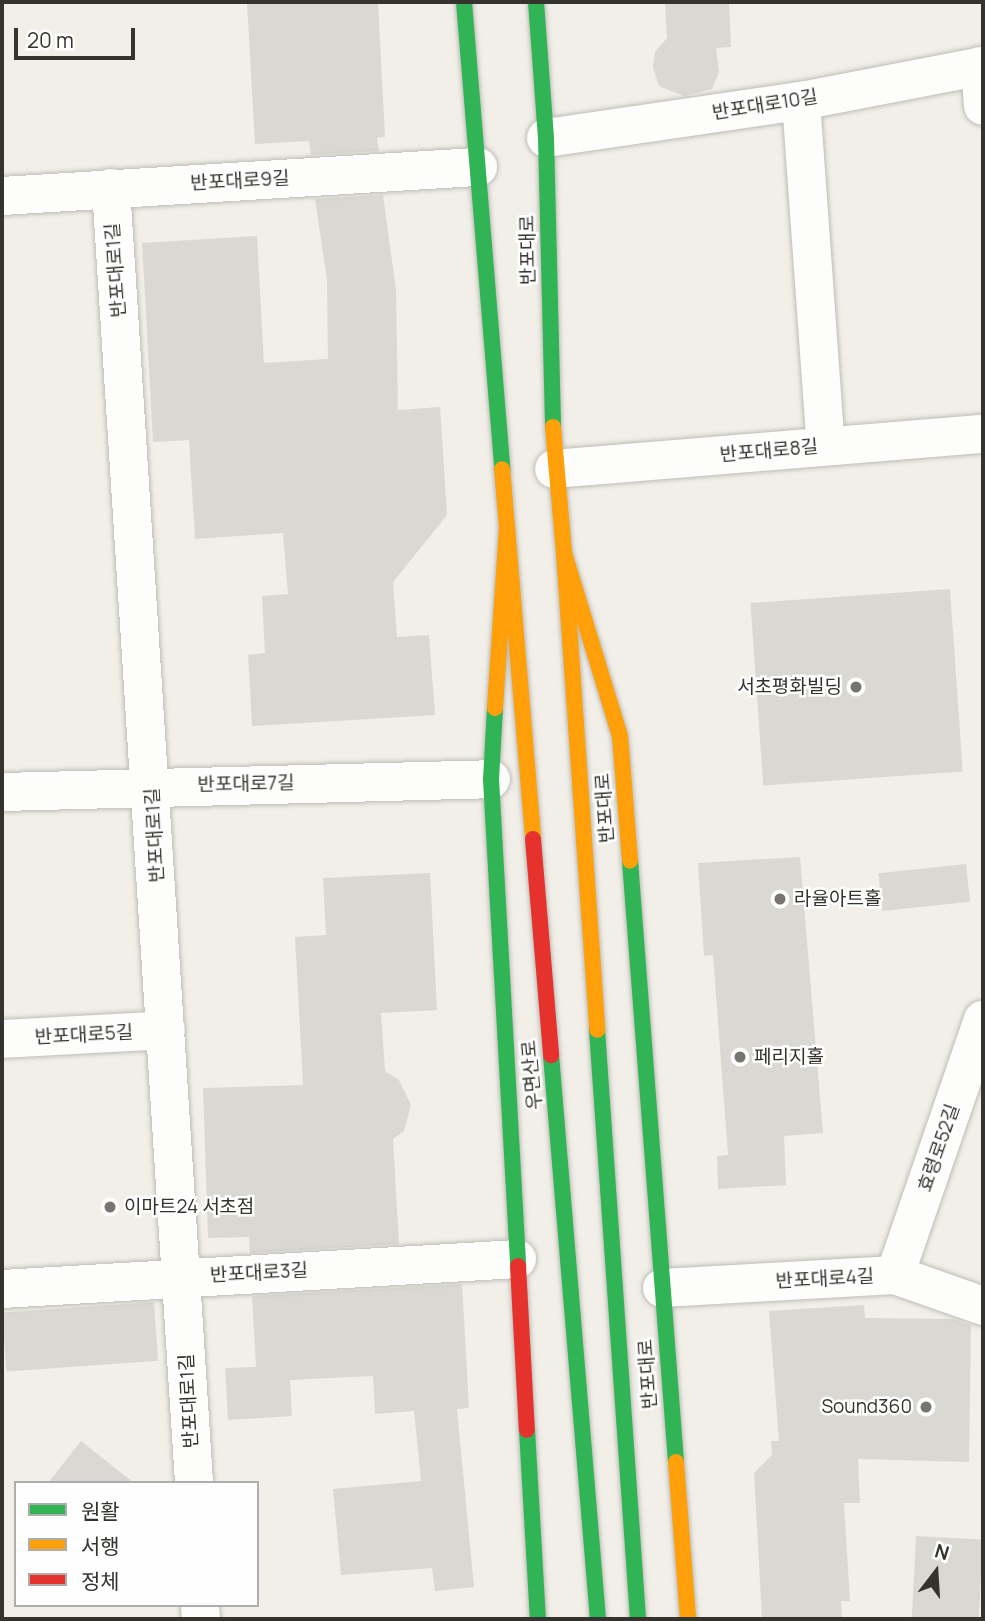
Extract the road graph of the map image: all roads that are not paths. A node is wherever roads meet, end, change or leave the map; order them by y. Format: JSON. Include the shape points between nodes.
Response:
{"nodes":[{"id":1,"x":464,"y":2,"type":"edge"},
{"id":2,"x":536,"y":2,"type":"edge"},
{"id":3,"x":982,"y":66,"type":"edge"},
{"id":4,"x":801,"y":101,"type":"junction"},
{"id":5,"x":983,"y":106,"type":"edge"},
{"id":6,"x":547,"y":138,"type":"junction"},
{"id":7,"x":478,"y":167,"type":"junction"},
{"id":8,"x":111,"y":188,"type":"junction"},
{"id":9,"x":2,"y":196,"type":"edge"},
{"id":10,"x":983,"y":433,"type":"edge"},
{"id":11,"x":826,"y":446,"type":"junction"},
{"id":12,"x":554,"y":469,"type":"junction"},
{"id":13,"x":507,"y":527,"type":"junction"},
{"id":14,"x":564,"y":553,"type":"junction"},
{"id":15,"x":491,"y":779,"type":"junction"},
{"id":16,"x":152,"y":786,"type":"junction"},
{"id":17,"x":2,"y":792,"type":"edge"},
{"id":18,"x":983,"y":1020,"type":"edge"},
{"id":19,"x":166,"y":1030,"type":"junction"},
{"id":20,"x":2,"y":1039,"type":"edge"},
{"id":21,"x":517,"y":1259,"type":"junction"},
{"id":22,"x":895,"y":1275,"type":"junction"},
{"id":23,"x":183,"y":1277,"type":"junction"},
{"id":24,"x":662,"y":1288,"type":"junction"},
{"id":25,"x":2,"y":1289,"type":"edge"},
{"id":26,"x":983,"y":1306,"type":"edge"},
{"id":27,"x":194,"y":1481,"type":"edge"},
{"id":28,"x":538,"y":1619,"type":"edge"},
{"id":29,"x":598,"y":1619,"type":"edge"},
{"id":30,"x":638,"y":1619,"type":"edge"},
{"id":31,"x":688,"y":1619,"type":"edge"}],
"edges":[{"from":1,"to":7,"type":"main road"},
{"from":2,"to":6,"type":"main road","name":"반포대로"},
{"from":3,"to":4,"type":"street","name":"반포대로10길"},
{"from":3,"to":5,"type":"street"},
{"from":4,"to":6,"type":"street","name":"반포대로10길"},
{"from":4,"to":11,"type":"street"},
{"from":6,"to":12,"type":"main road","name":"반포대로"},
{"from":7,"to":8,"type":"street","name":"반포대로9길"},
{"from":7,"to":13,"type":"main road"},
{"from":8,"to":9,"type":"street","name":"반포대로9길"},
{"from":8,"to":16,"type":"street","name":"반포대로1길"},
{"from":10,"to":11,"type":"street","name":"반포대로8길"},
{"from":11,"to":12,"type":"street","name":"반포대로8길"},
{"from":12,"to":14,"type":"main road","name":"반포대로"},
{"from":13,"to":15,"type":"main road"},
{"from":13,"to":29,"type":"main road","name":"우면산로"},
{"from":14,"to":24,"type":"main road","name":"반포대로","via":[[620,736]]},
{"from":14,"to":30,"type":"main road"},
{"from":15,"to":16,"type":"street","name":"반포대로7길"},
{"from":15,"to":21,"type":"main road"},
{"from":16,"to":17,"type":"street","name":"반포대로7길"},
{"from":16,"to":19,"type":"street","name":"반포대로1길"},
{"from":18,"to":22,"type":"street","name":"효령로52길"},
{"from":19,"to":20,"type":"street","name":"반포대로5길"},
{"from":19,"to":23,"type":"street","name":"반포대로1길"},
{"from":21,"to":23,"type":"street","name":"반포대로3길"},
{"from":21,"to":28,"type":"main road"},
{"from":22,"to":24,"type":"street","name":"반포대로4길"},
{"from":22,"to":26,"type":"street","name":"반포대로4길"},
{"from":23,"to":25,"type":"street","name":"반포대로3길"},
{"from":23,"to":27,"type":"street","name":"반포대로1길"},
{"from":24,"to":31,"type":"main road","name":"반포대로"}]}
